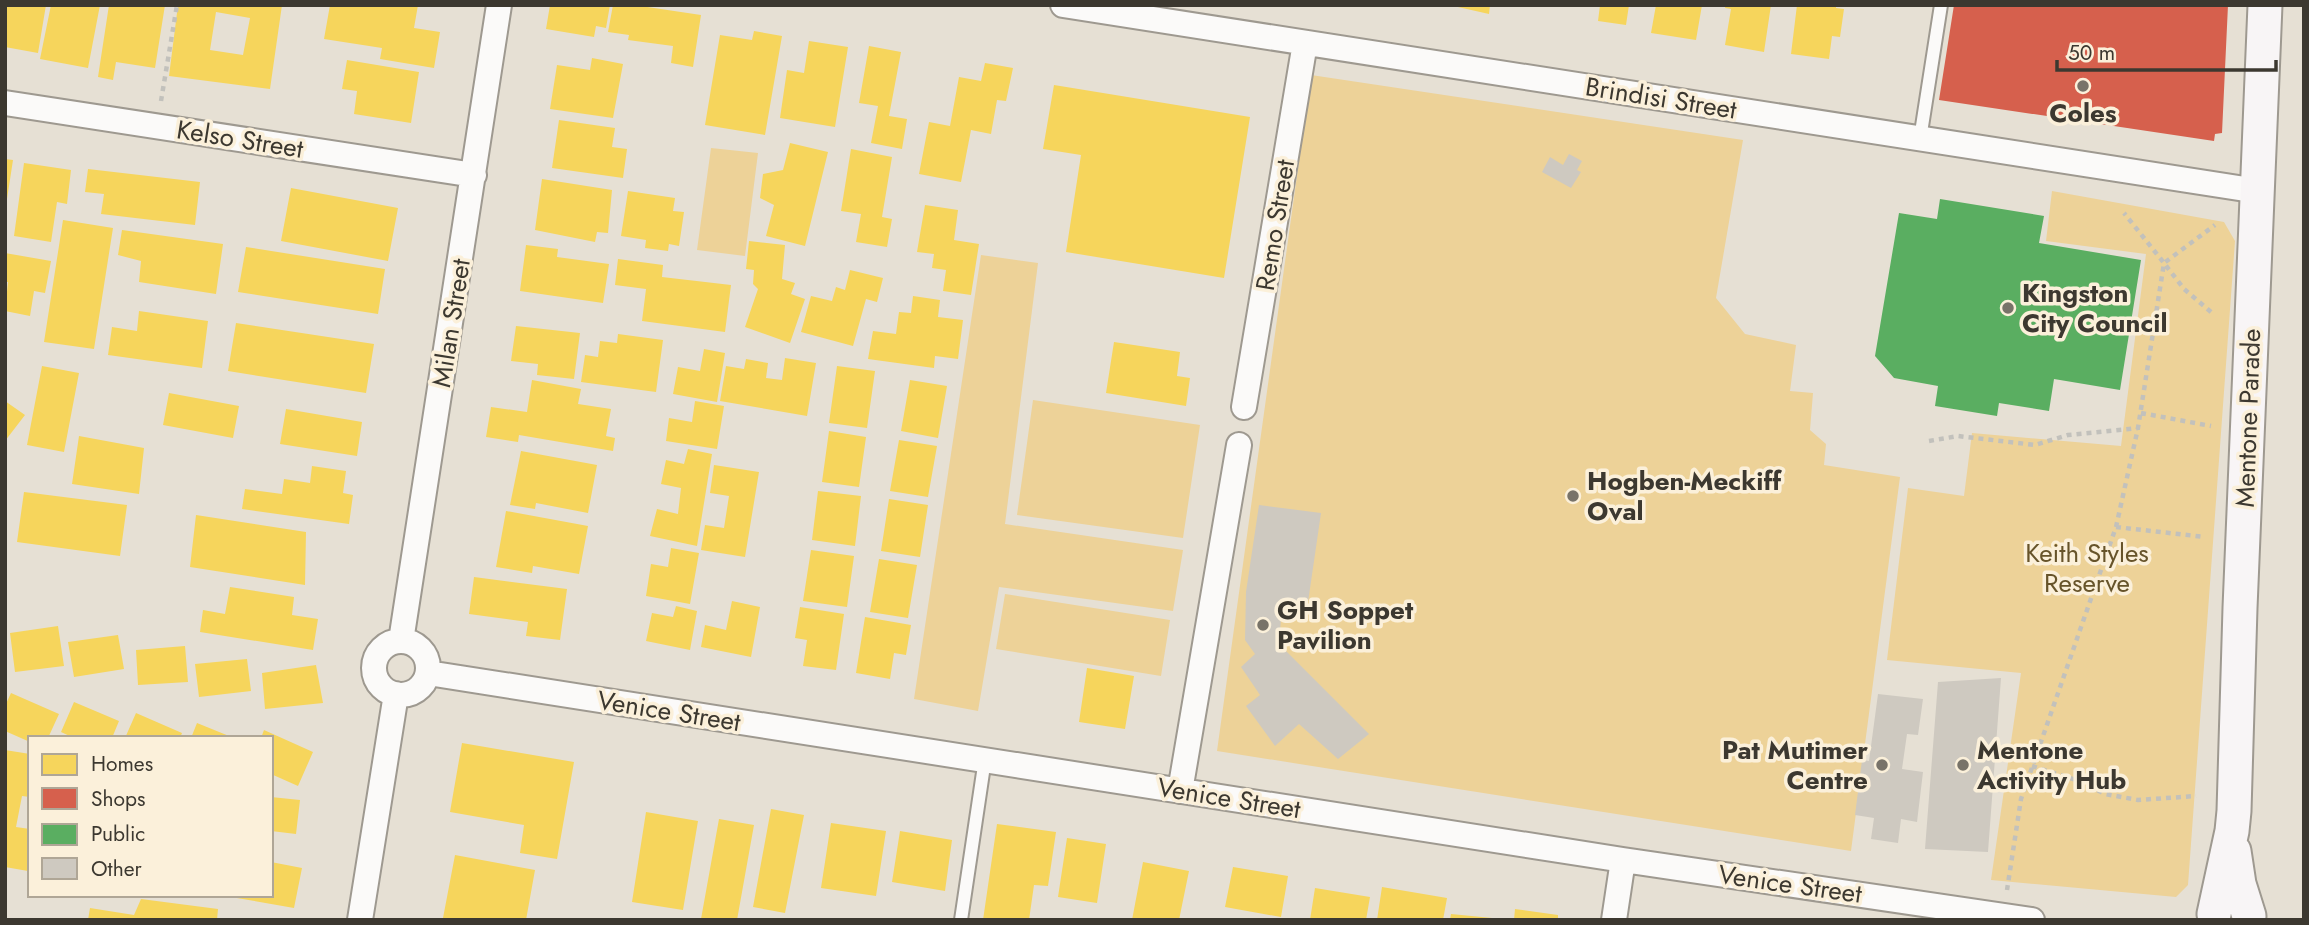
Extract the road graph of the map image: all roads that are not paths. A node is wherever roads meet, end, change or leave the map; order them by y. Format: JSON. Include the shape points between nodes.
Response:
{"nodes":[{"id":1,"x":499,"y":5,"type":"edge"},
{"id":2,"x":1063,"y":5,"type":"edge"},
{"id":3,"x":1941,"y":5,"type":"edge"},
{"id":4,"x":2265,"y":5,"type":"edge"},
{"id":5,"x":1305,"y":43,"type":"junction"},
{"id":6,"x":5,"y":103,"type":"edge"},
{"id":7,"x":1920,"y":139,"type":"junction"},
{"id":8,"x":474,"y":175,"type":"junction"},
{"id":9,"x":2258,"y":191,"type":"junction"},
{"id":10,"x":1244,"y":407,"type":"dead end"},
{"id":11,"x":1239,"y":445,"type":"dead end"},
{"id":12,"x":401,"y":641,"type":"junction"},
{"id":13,"x":428,"y":673,"type":"junction"},
{"id":14,"x":396,"y":694,"type":"junction"},
{"id":15,"x":985,"y":759,"type":"junction"},
{"id":16,"x":1180,"y":791,"type":"junction"},
{"id":17,"x":2232,"y":831,"type":"junction"},
{"id":18,"x":1623,"y":860,"type":"junction"},
{"id":19,"x":2210,"y":917,"type":"edge"},
{"id":20,"x":2251,"y":919,"type":"edge"},
{"id":21,"x":360,"y":920,"type":"edge"},
{"id":22,"x":961,"y":920,"type":"edge"},
{"id":23,"x":1614,"y":920,"type":"edge"},
{"id":24,"x":2032,"y":920,"type":"edge"}],
"edges":[{"from":1,"to":8,"type":"street","name":"Milan Street"},
{"from":2,"to":5,"type":"street","name":"Brindisi Street"},
{"from":3,"to":7,"type":"lane"},
{"from":4,"to":9,"type":"street","name":"Mentone Parade"},
{"from":5,"to":7,"type":"street","name":"Brindisi Street"},
{"from":5,"to":10,"type":"street","name":"Remo Street"},
{"from":6,"to":8,"type":"street","name":"Kelso Street"},
{"from":7,"to":9,"type":"street","name":"Brindisi Street"},
{"from":8,"to":12,"type":"street","name":"Milan Street"},
{"from":9,"to":17,"type":"street","name":"Mentone Parade"},
{"from":11,"to":16,"type":"street"},
{"from":12,"to":13,"type":"street","via":[[422,650]]},
{"from":12,"to":14,"type":"street","via":[[386,645],[374,665],[377,680]]},
{"from":13,"to":14,"type":"street","via":[[420,687]]},
{"from":13,"to":15,"type":"street","name":"Venice Street"},
{"from":14,"to":21,"type":"street"},
{"from":15,"to":16,"type":"street","name":"Venice Street"},
{"from":15,"to":22,"type":"lane"},
{"from":16,"to":18,"type":"street","name":"Venice Street"},
{"from":17,"to":19,"type":"street","name":"Mentone Parade"},
{"from":17,"to":20,"type":"street","name":"Mentone Parade","via":[[2236,872]]},
{"from":18,"to":23,"type":"street"},
{"from":18,"to":24,"type":"street","name":"Venice Street"},
{"from":19,"to":20,"type":"street","via":[[2231,908]]}]}
